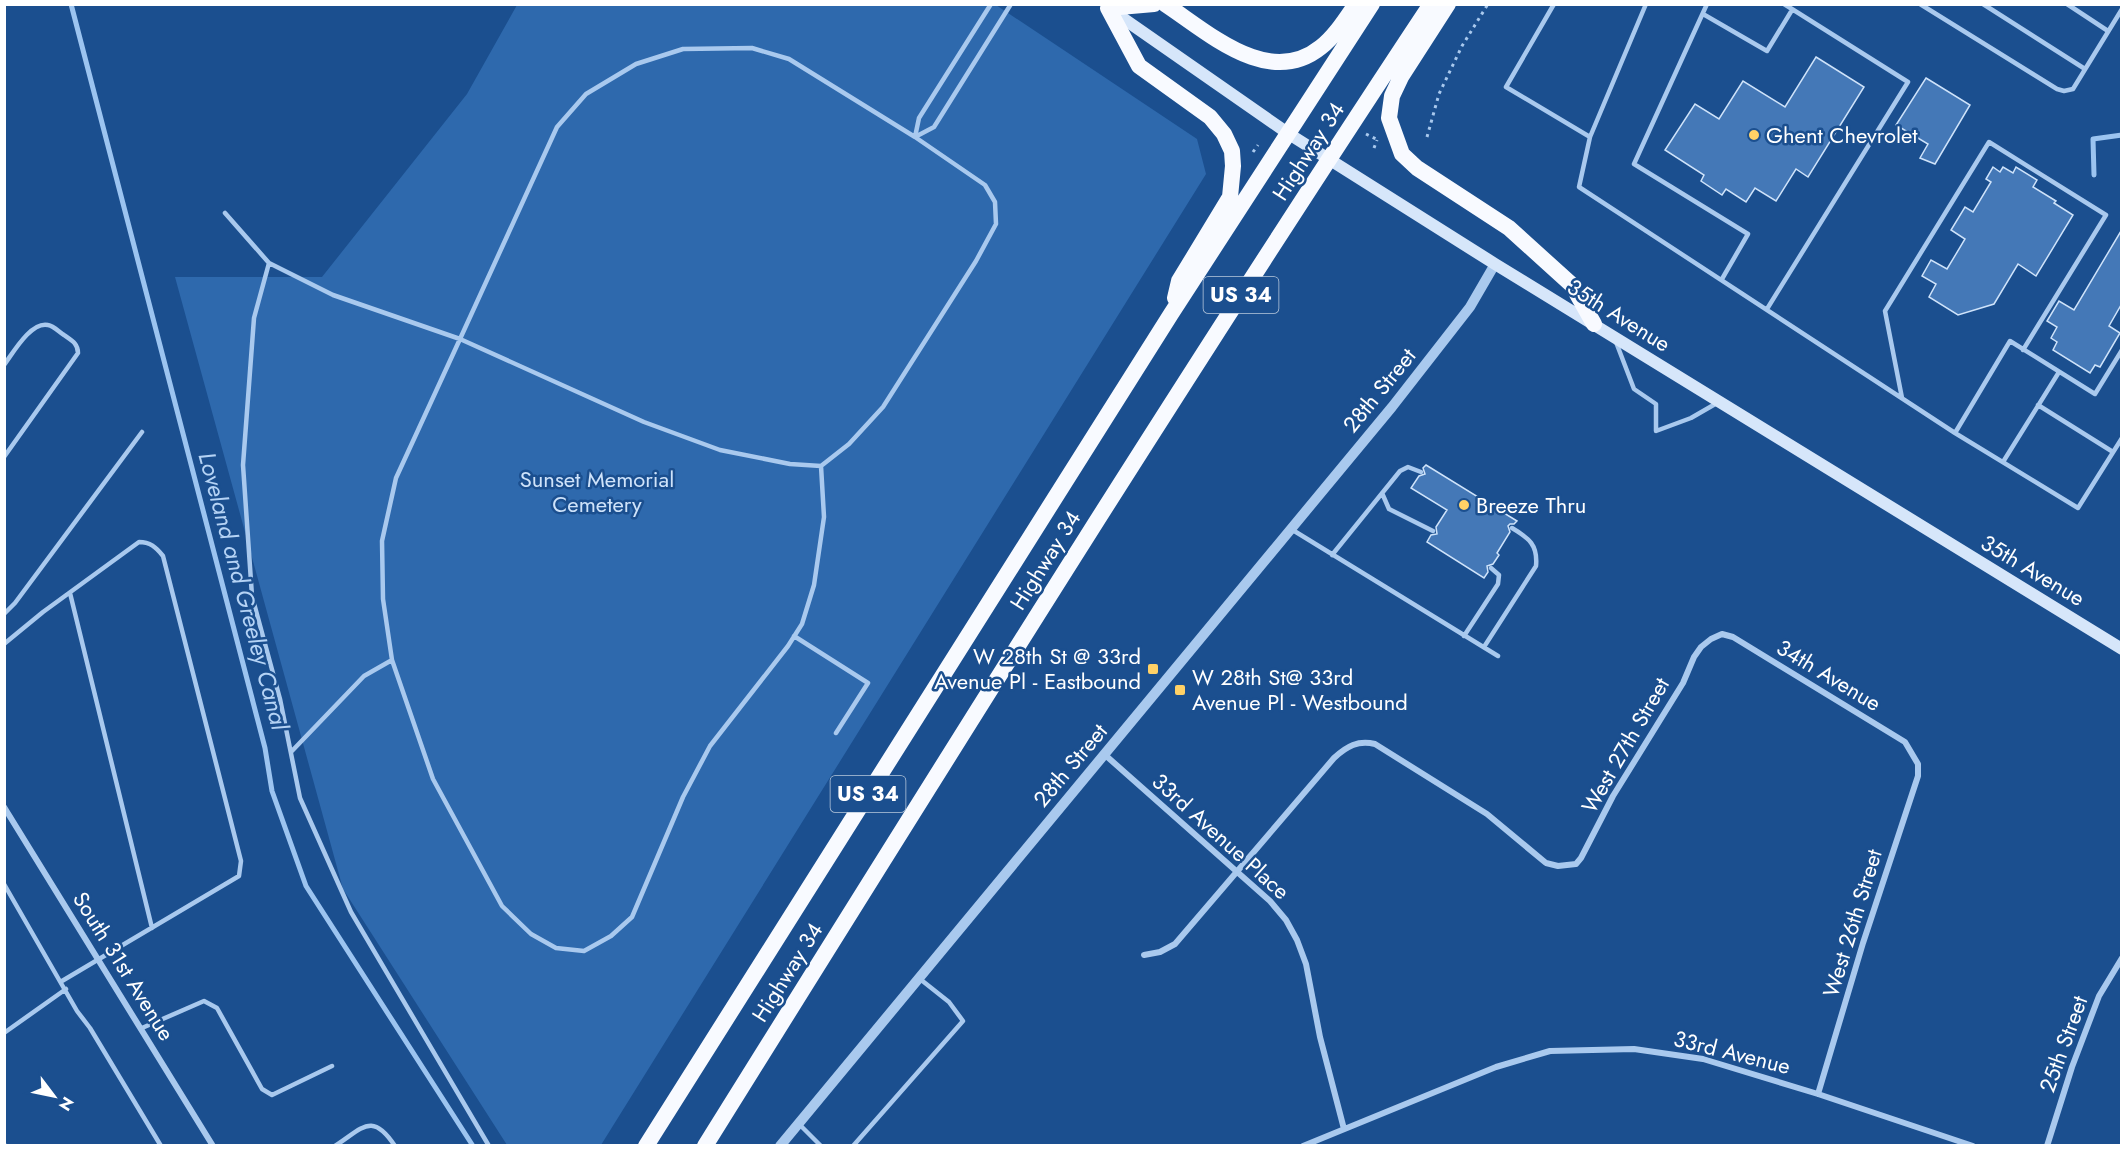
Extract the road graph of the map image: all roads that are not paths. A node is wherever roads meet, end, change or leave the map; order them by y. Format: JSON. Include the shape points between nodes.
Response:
{"nodes":[{"id":1,"x":991,"y":4,"type":"edge"},
{"id":2,"x":1011,"y":4,"type":"edge"},
{"id":3,"x":1154,"y":4,"type":"edge"},
{"id":4,"x":1165,"y":4,"type":"edge"},
{"id":5,"x":1356,"y":4,"type":"edge"},
{"id":6,"x":1372,"y":4,"type":"edge"},
{"id":7,"x":1431,"y":4,"type":"edge"},
{"id":8,"x":1448,"y":4,"type":"edge"},
{"id":9,"x":1554,"y":4,"type":"edge"},
{"id":10,"x":1646,"y":4,"type":"edge"},
{"id":11,"x":1707,"y":4,"type":"edge"},
{"id":12,"x":1784,"y":4,"type":"edge"},
{"id":13,"x":1983,"y":4,"type":"edge"},
{"id":14,"x":2067,"y":4,"type":"edge"},
{"id":15,"x":1922,"y":5,"type":"edge"},
{"id":16,"x":1105,"y":6,"type":"edge"},
{"id":17,"x":2121,"y":9,"type":"edge"},
{"id":18,"x":1792,"y":10,"type":"junction"},
{"id":19,"x":1703,"y":14,"type":"junction"},
{"id":20,"x":2108,"y":31,"type":"junction"},
{"id":21,"x":2085,"y":69,"type":"junction"},
{"id":22,"x":1289,"y":134,"type":"junction"},
{"id":23,"x":915,"y":137,"type":"junction"},
{"id":24,"x":1590,"y":137,"type":"junction"},
{"id":25,"x":1329,"y":159,"type":"junction"},
{"id":26,"x":225,"y":213,"type":"dead end"},
{"id":27,"x":269,"y":263,"type":"junction"},
{"id":28,"x":1495,"y":264,"type":"junction"},
{"id":29,"x":1722,"y":279,"type":"junction"},
{"id":30,"x":1767,"y":309,"type":"junction"},
{"id":31,"x":1171,"y":314,"type":"junction"},
{"id":32,"x":1594,"y":324,"type":"junction"},
{"id":33,"x":1614,"y":337,"type":"junction"},
{"id":34,"x":460,"y":339,"type":"junction"},
{"id":35,"x":2023,"y":350,"type":"junction"},
{"id":36,"x":2121,"y":350,"type":"edge"},
{"id":37,"x":4,"y":365,"type":"edge"},
{"id":38,"x":2059,"y":372,"type":"junction"},
{"id":39,"x":1902,"y":398,"type":"junction"},
{"id":40,"x":1719,"y":401,"type":"junction"},
{"id":41,"x":2038,"y":405,"type":"junction"},
{"id":42,"x":142,"y":432,"type":"dead end"},
{"id":43,"x":1955,"y":433,"type":"junction"},
{"id":44,"x":2121,"y":438,"type":"edge"},
{"id":45,"x":2113,"y":452,"type":"junction"},
{"id":46,"x":4,"y":457,"type":"edge"},
{"id":47,"x":2003,"y":462,"type":"junction"},
{"id":48,"x":821,"y":465,"type":"junction"},
{"id":49,"x":1421,"y":472,"type":"dead end"},
{"id":50,"x":1382,"y":493,"type":"junction"},
{"id":51,"x":1512,"y":528,"type":"dead end"},
{"id":52,"x":1291,"y":529,"type":"junction"},
{"id":53,"x":1433,"y":531,"type":"dead end"},
{"id":54,"x":1332,"y":555,"type":"junction"},
{"id":55,"x":1491,"y":567,"type":"dead end"},
{"id":56,"x":70,"y":593,"type":"junction"},
{"id":57,"x":4,"y":614,"type":"edge"},
{"id":58,"x":794,"y":636,"type":"junction"},
{"id":59,"x":1464,"y":636,"type":"junction"},
{"id":60,"x":1711,"y":639,"type":"joint"},
{"id":61,"x":4,"y":644,"type":"edge"},
{"id":62,"x":1484,"y":647,"type":"junction"},
{"id":63,"x":2121,"y":649,"type":"edge"},
{"id":64,"x":1498,"y":656,"type":"dead end"},
{"id":65,"x":392,"y":660,"type":"junction"},
{"id":66,"x":836,"y":733,"type":"dead end"},
{"id":67,"x":291,"y":752,"type":"junction"},
{"id":68,"x":1104,"y":754,"type":"junction"},
{"id":69,"x":1918,"y":764,"type":"joint"},
{"id":70,"x":4,"y":807,"type":"edge"},
{"id":71,"x":1238,"y":871,"type":"junction"},
{"id":72,"x":4,"y":884,"type":"edge"},
{"id":73,"x":152,"y":928,"type":"junction"},
{"id":74,"x":1144,"y":955,"type":"dead end"},
{"id":75,"x":2121,"y":958,"type":"edge"},
{"id":76,"x":100,"y":960,"type":"junction"},
{"id":77,"x":918,"y":977,"type":"junction"},
{"id":78,"x":62,"y":981,"type":"junction"},
{"id":79,"x":66,"y":988,"type":"junction"},
{"id":80,"x":142,"y":1028,"type":"junction"},
{"id":81,"x":4,"y":1033,"type":"edge"},
{"id":82,"x":332,"y":1066,"type":"dead end"},
{"id":83,"x":1818,"y":1094,"type":"junction"},
{"id":84,"x":798,"y":1122,"type":"junction"},
{"id":85,"x":1344,"y":1129,"type":"junction"},
{"id":86,"x":161,"y":1146,"type":"edge"},
{"id":87,"x":213,"y":1146,"type":"edge"},
{"id":88,"x":335,"y":1146,"type":"edge"},
{"id":89,"x":395,"y":1146,"type":"edge"},
{"id":90,"x":489,"y":1146,"type":"edge"},
{"id":91,"x":646,"y":1146,"type":"edge"},
{"id":92,"x":705,"y":1146,"type":"edge"},
{"id":93,"x":780,"y":1146,"type":"edge"},
{"id":94,"x":820,"y":1146,"type":"edge"},
{"id":95,"x":853,"y":1146,"type":"edge"},
{"id":96,"x":1303,"y":1146,"type":"edge"},
{"id":97,"x":1973,"y":1146,"type":"edge"},
{"id":98,"x":2047,"y":1146,"type":"edge"}],
"edges":[{"from":1,"to":23,"type":"lane","via":[[919,117]]},
{"from":2,"to":23,"type":"lane","via":[[934,127]]},
{"from":3,"to":16,"type":"highway"},
{"from":4,"to":5,"type":"highway","via":[[1230,48],[1272,63],[1295,61],[1322,47]]},
{"from":6,"to":22,"type":"highway","name":"Highway 34","number":"US 34"},
{"from":7,"to":25,"type":"highway","name":"Highway 34","number":"US 34"},
{"from":8,"to":32,"type":"highway","via":[[1392,96],[1389,118],[1402,154],[1509,228],[1572,285]]},
{"from":9,"to":24,"type":"lane","via":[[1506,87]]},
{"from":10,"to":24,"type":"lane"},
{"from":11,"to":19,"type":"lane"},
{"from":12,"to":18,"type":"lane"},
{"from":13,"to":21,"type":"lane"},
{"from":14,"to":20,"type":"lane"},
{"from":15,"to":21,"type":"lane","via":[[2057,89],[2073,89]]},
{"from":16,"to":22,"type":"main road","name":"35th Avenue"},
{"from":16,"to":31,"type":"highway","via":[[1139,66],[1210,117],[1232,151],[1230,197],[1179,281]]},
{"from":17,"to":20,"type":"lane"},
{"from":18,"to":19,"type":"lane","via":[[1767,51]]},
{"from":18,"to":30,"type":"lane","via":[[1908,82]]},
{"from":19,"to":29,"type":"lane","via":[[1634,164],[1748,234]]},
{"from":20,"to":21,"type":"lane"},
{"from":22,"to":25,"type":"main road","name":"35th Avenue"},
{"from":22,"to":31,"type":"highway","name":"Highway 34","number":"US 34"},
{"from":23,"to":34,"type":"lane","via":[[789,59],[752,48],[684,49],[636,64],[586,94],[557,127]]},
{"from":23,"to":48,"type":"lane","via":[[985,185],[995,202],[996,224],[883,407],[849,444]]},
{"from":24,"to":29,"type":"lane","via":[[1580,187]]},
{"from":25,"to":28,"type":"main road","name":"35th Avenue"},
{"from":25,"to":92,"type":"highway","name":"Highway 34","number":"US 34","via":[[1092,528]]},
{"from":26,"to":27,"type":"lane"},
{"from":27,"to":34,"type":"lane","via":[[333,295]]},
{"from":27,"to":67,"type":"lane","via":[[254,318],[243,465],[252,596]]},
{"from":28,"to":32,"type":"main road","name":"35th Avenue"},
{"from":28,"to":52,"type":"street","name":"28th Street","via":[[1470,306],[1392,408]]},
{"from":29,"to":30,"type":"lane"},
{"from":30,"to":39,"type":"lane"},
{"from":31,"to":91,"type":"highway","name":"Highway 34","number":"US 34"},
{"from":32,"to":33,"type":"main road","name":"35th Avenue"},
{"from":33,"to":40,"type":"main road","name":"35th Avenue"},
{"from":33,"to":40,"type":"lane","via":[[1634,389],[1656,404],[1656,431],[1691,418]]},
{"from":34,"to":48,"type":"lane","via":[[644,422],[720,450],[790,464]]},
{"from":34,"to":65,"type":"lane","via":[[396,478],[384,530],[383,599]]},
{"from":35,"to":38,"type":"lane"},
{"from":35,"to":39,"type":"lane","via":[[2106,215],[1989,141],[1885,311]]},
{"from":35,"to":43,"type":"lane","via":[[2010,341]]},
{"from":36,"to":38,"type":"lane","via":[[2095,394]]},
{"from":37,"to":46,"type":"lane","via":[[30,331],[46,324],[78,347],[78,353]]},
{"from":38,"to":41,"type":"lane"},
{"from":39,"to":43,"type":"lane"},
{"from":40,"to":63,"type":"main road","name":"35th Avenue"},
{"from":41,"to":45,"type":"lane"},
{"from":41,"to":47,"type":"lane"},
{"from":42,"to":57,"type":"lane"},
{"from":43,"to":47,"type":"lane"},
{"from":44,"to":45,"type":"lane"},
{"from":45,"to":47,"type":"lane","via":[[2078,508]]},
{"from":48,"to":58,"type":"lane","via":[[824,517],[816,573],[802,624]]},
{"from":49,"to":50,"type":"lane","via":[[1408,467],[1400,471]]},
{"from":50,"to":53,"type":"lane","via":[[1389,509]]},
{"from":50,"to":54,"type":"lane"},
{"from":51,"to":62,"type":"lane","via":[[1537,552],[1536,566]]},
{"from":52,"to":54,"type":"lane"},
{"from":52,"to":68,"type":"street","name":"28th Street"},
{"from":54,"to":59,"type":"lane"},
{"from":55,"to":59,"type":"lane","via":[[1499,574],[1498,584]]},
{"from":56,"to":61,"type":"lane"},
{"from":56,"to":73,"type":"lane"},
{"from":56,"to":73,"type":"lane","via":[[139,542],[148,542],[163,556],[241,861],[239,876]]},
{"from":58,"to":65,"type":"lane","via":[[710,746],[683,797],[632,917],[611,936],[584,951],[556,948],[531,934],[502,906],[434,779]]},
{"from":58,"to":66,"type":"lane","via":[[868,683]]},
{"from":59,"to":62,"type":"lane"},
{"from":60,"to":69,"type":"street","name":"34th Avenue","via":[[1722,634],[1733,637],[1905,742]]},
{"from":60,"to":71,"type":"street","name":"West 27th Street","via":[[1694,657],[1683,683],[1576,864],[1546,863],[1487,814],[1375,744],[1364,742],[1345,748],[1334,758]]},
{"from":62,"to":64,"type":"lane"},
{"from":65,"to":67,"type":"lane","via":[[364,676]]},
{"from":67,"to":90,"type":"lane","via":[[300,798],[351,912]]},
{"from":68,"to":71,"type":"street","name":"33rd Avenue Place"},
{"from":68,"to":77,"type":"street","name":"28th Street"},
{"from":69,"to":83,"type":"street","name":"West 26th Street","via":[[1918,776]]},
{"from":70,"to":76,"type":"street","name":"South 31st Avenue"},
{"from":71,"to":74,"type":"street","via":[[1175,944]]},
{"from":71,"to":85,"type":"street","name":"33rd Avenue Place","via":[[1270,901],[1297,940]]},
{"from":72,"to":78,"type":"lane"},
{"from":73,"to":76,"type":"lane"},
{"from":75,"to":98,"type":"street","name":"25th Street","via":[[2099,996]]},
{"from":76,"to":78,"type":"lane"},
{"from":76,"to":80,"type":"street","name":"South 31st Avenue"},
{"from":77,"to":84,"type":"street","name":"28th Street"},
{"from":77,"to":95,"type":"lane","via":[[949,1002],[963,1021]]},
{"from":78,"to":79,"type":"lane"},
{"from":79,"to":81,"type":"lane"},
{"from":79,"to":86,"type":"lane"},
{"from":80,"to":82,"type":"lane","via":[[204,1001],[217,1008],[262,1089],[272,1095]]},
{"from":80,"to":87,"type":"street","name":"South 31st Avenue"},
{"from":83,"to":85,"type":"street","name":"33rd Avenue","via":[[1703,1059],[1634,1049],[1550,1051],[1496,1067]]},
{"from":83,"to":97,"type":"street","name":"33rd Avenue"},
{"from":84,"to":93,"type":"street","name":"28th Street"},
{"from":84,"to":94,"type":"lane"},
{"from":85,"to":96,"type":"street","name":"33rd Avenue"},
{"from":88,"to":89,"type":"lane","via":[[374,1124],[385,1130]]}]}
